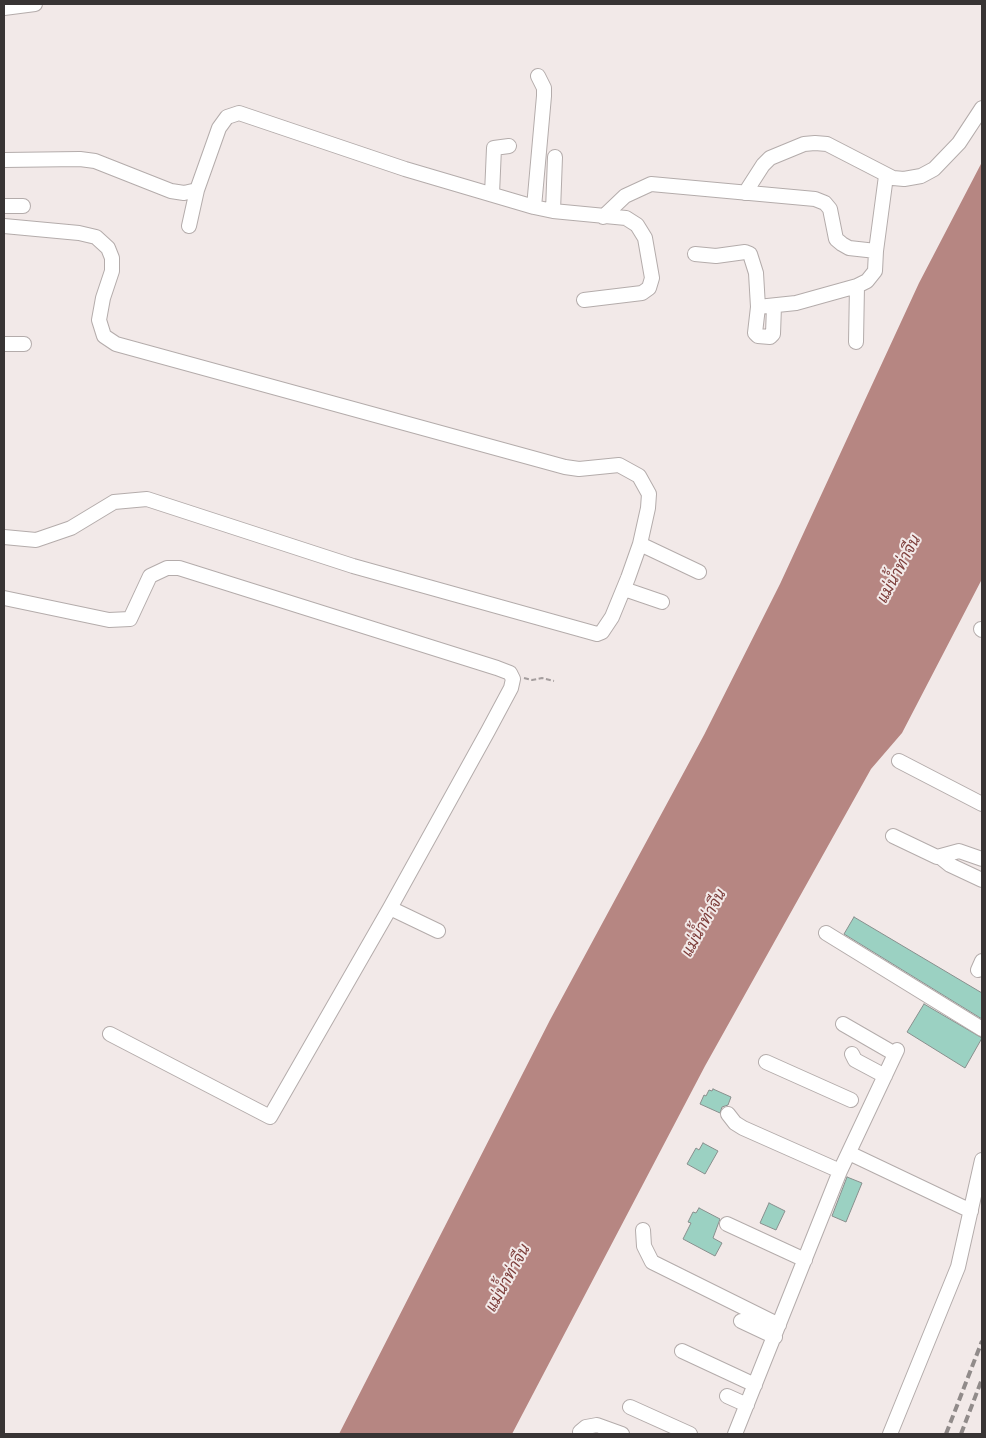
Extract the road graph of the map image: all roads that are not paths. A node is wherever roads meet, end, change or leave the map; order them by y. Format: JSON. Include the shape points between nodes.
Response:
{"nodes":[{"id":1,"x":35,"y":4,"type":"edge"},
{"id":2,"x":4,"y":8,"type":"edge"},
{"id":3,"x":538,"y":76,"type":"dead end"},
{"id":4,"x":982,"y":108,"type":"edge"},
{"id":5,"x":509,"y":146,"type":"dead end"},
{"id":6,"x":554,"y":157,"type":"dead end"},
{"id":7,"x":4,"y":160,"type":"edge"},
{"id":8,"x":886,"y":176,"type":"junction"},
{"id":9,"x":197,"y":190,"type":"junction"},
{"id":10,"x":745,"y":193,"type":"junction"},
{"id":11,"x":492,"y":194,"type":"junction"},
{"id":12,"x":4,"y":206,"type":"edge"},
{"id":13,"x":23,"y":206,"type":"dead end"},
{"id":14,"x":534,"y":207,"type":"junction"},
{"id":15,"x":553,"y":211,"type":"junction"},
{"id":16,"x":603,"y":217,"type":"junction"},
{"id":17,"x":4,"y":226,"type":"edge"},
{"id":18,"x":189,"y":226,"type":"dead end"},
{"id":19,"x":876,"y":251,"type":"junction"},
{"id":20,"x":696,"y":254,"type":"dead end"},
{"id":21,"x":858,"y":286,"type":"junction"},
{"id":22,"x":584,"y":300,"type":"dead end"},
{"id":23,"x":774,"y":306,"type":"junction"},
{"id":24,"x":758,"y":307,"type":"junction"},
{"id":25,"x":856,"y":342,"type":"dead end"},
{"id":26,"x":4,"y":344,"type":"edge"},
{"id":27,"x":24,"y":344,"type":"dead end"},
{"id":28,"x":4,"y":537,"type":"edge"},
{"id":29,"x":639,"y":548,"type":"junction"},
{"id":30,"x":698,"y":572,"type":"dead end"},
{"id":31,"x":626,"y":583,"type":"junction"},
{"id":32,"x":4,"y":598,"type":"edge"},
{"id":33,"x":662,"y":602,"type":"dead end"},
{"id":34,"x":899,"y":761,"type":"dead end"},
{"id":35,"x":982,"y":804,"type":"edge"},
{"id":36,"x":893,"y":836,"type":"dead end"},
{"id":37,"x":940,"y":857,"type":"junction"},
{"id":38,"x":982,"y":859,"type":"edge"},
{"id":39,"x":982,"y":880,"type":"edge"},
{"id":40,"x":390,"y":908,"type":"junction"},
{"id":41,"x":438,"y":931,"type":"dead end"},
{"id":42,"x":826,"y":933,"type":"dead end"},
{"id":43,"x":844,"y":1024,"type":"dead end"},
{"id":44,"x":982,"y":1029,"type":"edge"},
{"id":45,"x":110,"y":1034,"type":"dead end"},
{"id":46,"x":852,"y":1054,"type":"dead end"},
{"id":47,"x":766,"y":1062,"type":"dead end"},
{"id":48,"x":885,"y":1076,"type":"junction"},
{"id":49,"x":851,"y":1100,"type":"dead end"},
{"id":50,"x":728,"y":1114,"type":"dead end"},
{"id":51,"x":849,"y":1153,"type":"junction"},
{"id":52,"x":982,"y":1160,"type":"edge"},
{"id":53,"x":840,"y":1171,"type":"junction"},
{"id":54,"x":971,"y":1211,"type":"junction"},
{"id":55,"x":727,"y":1224,"type":"dead end"},
{"id":56,"x":643,"y":1230,"type":"dead end"},
{"id":57,"x":805,"y":1260,"type":"junction"},
{"id":58,"x":741,"y":1321,"type":"dead end"},
{"id":59,"x":777,"y":1331,"type":"junction"},
{"id":60,"x":682,"y":1350,"type":"dead end"},
{"id":61,"x":755,"y":1385,"type":"junction"},
{"id":62,"x":727,"y":1396,"type":"dead end"},
{"id":63,"x":747,"y":1405,"type":"junction"},
{"id":64,"x":630,"y":1407,"type":"dead end"},
{"id":65,"x":580,"y":1432,"type":"dead end"},
{"id":66,"x":622,"y":1434,"type":"edge"},
{"id":67,"x":690,"y":1434,"type":"edge"},
{"id":68,"x":735,"y":1434,"type":"edge"},
{"id":69,"x":890,"y":1434,"type":"edge"}],
"edges":[{"from":1,"to":2,"type":"street"},
{"from":3,"to":14,"type":"street","via":[[544,96]]},
{"from":4,"to":8,"type":"street","via":[[969,132],[934,169],[921,176],[904,179]]},
{"from":5,"to":11,"type":"street","via":[[494,148]]},
{"from":6,"to":15,"type":"street"},
{"from":7,"to":9,"type":"street","via":[[95,161],[170,191],[184,193]]},
{"from":8,"to":10,"type":"street","via":[[827,144],[809,143],[770,158]]},
{"from":8,"to":19,"type":"street"},
{"from":9,"to":11,"type":"street","via":[[219,128],[227,117],[240,113],[405,169]]},
{"from":9,"to":18,"type":"street"},
{"from":10,"to":16,"type":"street","via":[[651,184],[625,196]]},
{"from":10,"to":19,"type":"street","via":[[815,199],[825,203],[830,209],[836,239],[849,248]]},
{"from":11,"to":14,"type":"street"},
{"from":12,"to":13,"type":"street"},
{"from":14,"to":15,"type":"street"},
{"from":15,"to":16,"type":"street"},
{"from":16,"to":22,"type":"street","via":[[626,218],[637,225],[645,238],[652,278],[650,288],[642,293]]},
{"from":17,"to":29,"type":"street","via":[[79,233],[96,237],[108,248],[112,271],[99,320],[104,336],[116,344],[565,467],[579,469],[619,465],[632,470],[649,494]]},
{"from":19,"to":21,"type":"street","via":[[875,271]]},
{"from":20,"to":24,"type":"street","via":[[750,254],[756,273]]},
{"from":21,"to":23,"type":"street","via":[[808,301]]},
{"from":21,"to":25,"type":"street"},
{"from":23,"to":24,"type":"street"},
{"from":23,"to":24,"type":"street","via":[[774,329],[770,337],[756,333]]},
{"from":26,"to":27,"type":"street"},
{"from":28,"to":31,"type":"street","via":[[36,540],[70,528],[114,502],[147,499],[344,563],[591,634],[606,628]]},
{"from":29,"to":30,"type":"street"},
{"from":29,"to":31,"type":"street"},
{"from":31,"to":33,"type":"street"},
{"from":32,"to":40,"type":"street","via":[[109,620],[130,619],[150,576],[166,568],[179,568],[510,673],[511,688]]},
{"from":34,"to":35,"type":"street"},
{"from":36,"to":37,"type":"street"},
{"from":37,"to":38,"type":"street","via":[[959,851]]},
{"from":37,"to":39,"type":"street"},
{"from":40,"to":41,"type":"street"},
{"from":40,"to":45,"type":"street","via":[[270,1117]]},
{"from":42,"to":44,"type":"street"},
{"from":43,"to":48,"type":"street","via":[[896,1052]]},
{"from":46,"to":48,"type":"street","via":[[854,1060]]},
{"from":47,"to":49,"type":"street"},
{"from":48,"to":51,"type":"street","via":[[867,1108]]},
{"from":50,"to":53,"type":"street","via":[[735,1124]]},
{"from":51,"to":53,"type":"street"},
{"from":51,"to":54,"type":"street"},
{"from":52,"to":54,"type":"street"},
{"from":53,"to":57,"type":"street"},
{"from":54,"to":69,"type":"street","via":[[958,1267]]},
{"from":55,"to":57,"type":"street"},
{"from":56,"to":59,"type":"street","via":[[644,1246],[652,1262]]},
{"from":57,"to":59,"type":"street"},
{"from":58,"to":59,"type":"street"},
{"from":59,"to":61,"type":"street"},
{"from":60,"to":61,"type":"street"},
{"from":61,"to":63,"type":"street"},
{"from":62,"to":63,"type":"street"},
{"from":63,"to":68,"type":"street"},
{"from":64,"to":67,"type":"street"},
{"from":65,"to":66,"type":"street","via":[[597,1425]]}]}
